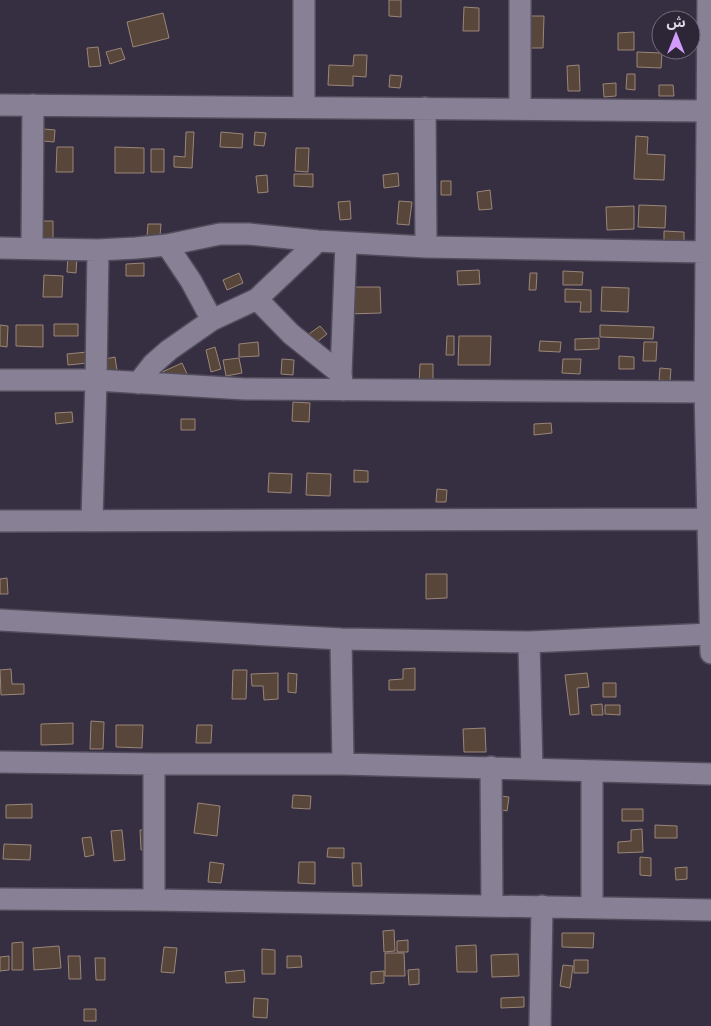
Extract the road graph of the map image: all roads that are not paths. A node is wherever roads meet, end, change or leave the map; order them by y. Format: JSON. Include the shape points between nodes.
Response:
{"nodes":[{"id":1,"x":304,"y":0,"type":"edge"},
{"id":2,"x":520,"y":0,"type":"edge"},
{"id":3,"x":708,"y":0,"type":"edge"},
{"id":4,"x":0,"y":105,"type":"edge"},
{"id":5,"x":33,"y":105,"type":"junction"},
{"id":6,"x":304,"y":107,"type":"junction"},
{"id":7,"x":425,"y":108,"type":"junction"},
{"id":8,"x":520,"y":109,"type":"junction"},
{"id":9,"x":707,"y":111,"type":"junction"},
{"id":10,"x":318,"y":241,"type":"junction"},
{"id":11,"x":346,"y":243,"type":"junction"},
{"id":12,"x":168,"y":245,"type":"junction"},
{"id":13,"x":426,"y":247,"type":"junction"},
{"id":14,"x":0,"y":248,"type":"edge"},
{"id":15,"x":32,"y":248,"type":"junction"},
{"id":16,"x":98,"y":250,"type":"junction"},
{"id":17,"x":706,"y":252,"type":"junction"},
{"id":18,"x":257,"y":299,"type":"junction"},
{"id":19,"x":212,"y":320,"type":"junction"},
{"id":20,"x":0,"y":380,"type":"edge"},
{"id":21,"x":96,"y":380,"type":"junction"},
{"id":22,"x":138,"y":382,"type":"junction"},
{"id":23,"x":342,"y":382,"type":"junction"},
{"id":24,"x":705,"y":392,"type":"junction"},
{"id":25,"x":708,"y":519,"type":"junction"},
{"id":26,"x":92,"y":520,"type":"junction"},
{"id":27,"x":0,"y":521,"type":"edge"},
{"id":28,"x":0,"y":620,"type":"edge"},
{"id":29,"x":341,"y":639,"type":"junction"},
{"id":30,"x":711,"y":640,"type":"edge"},
{"id":31,"x":529,"y":642,"type":"junction"},
{"id":32,"x":0,"y":762,"type":"edge"},
{"id":33,"x":154,"y":764,"type":"junction"},
{"id":34,"x":343,"y":764,"type":"junction"},
{"id":35,"x":490,"y":768,"type":"junction"},
{"id":36,"x":532,"y":769,"type":"junction"},
{"id":37,"x":592,"y":771,"type":"junction"},
{"id":38,"x":711,"y":774,"type":"edge"},
{"id":39,"x":0,"y":899,"type":"edge"},
{"id":40,"x":154,"y":900,"type":"junction"},
{"id":41,"x":492,"y":906,"type":"junction"},
{"id":42,"x":542,"y":906,"type":"junction"},
{"id":43,"x":592,"y":908,"type":"junction"},
{"id":44,"x":711,"y":910,"type":"edge"},
{"id":45,"x":540,"y":1026,"type":"edge"}],
"edges":[{"from":1,"to":6,"type":"street"},
{"from":2,"to":8,"type":"street"},
{"from":3,"to":9,"type":"street"},
{"from":4,"to":5,"type":"street"},
{"from":5,"to":6,"type":"street"},
{"from":5,"to":15,"type":"street"},
{"from":6,"to":7,"type":"street"},
{"from":7,"to":8,"type":"street"},
{"from":7,"to":13,"type":"street"},
{"from":8,"to":9,"type":"street"},
{"from":9,"to":17,"type":"street"},
{"from":10,"to":11,"type":"street"},
{"from":10,"to":12,"type":"street","via":[[220,234]]},
{"from":10,"to":18,"type":"street"},
{"from":11,"to":13,"type":"street"},
{"from":11,"to":23,"type":"street"},
{"from":12,"to":16,"type":"street"},
{"from":12,"to":19,"type":"street"},
{"from":13,"to":17,"type":"street"},
{"from":14,"to":15,"type":"street"},
{"from":15,"to":16,"type":"street"},
{"from":16,"to":21,"type":"street"},
{"from":17,"to":24,"type":"street"},
{"from":18,"to":19,"type":"street"},
{"from":18,"to":23,"type":"street"},
{"from":19,"to":22,"type":"street","via":[[169,350]]},
{"from":20,"to":21,"type":"street"},
{"from":21,"to":22,"type":"street"},
{"from":21,"to":26,"type":"street"},
{"from":22,"to":23,"type":"street","via":[[245,389]]},
{"from":23,"to":24,"type":"street"},
{"from":24,"to":25,"type":"street"},
{"from":25,"to":26,"type":"street"},
{"from":25,"to":30,"type":"street"},
{"from":26,"to":27,"type":"street"},
{"from":28,"to":29,"type":"street"},
{"from":29,"to":31,"type":"street"},
{"from":29,"to":34,"type":"street"},
{"from":30,"to":31,"type":"street"},
{"from":31,"to":36,"type":"street"},
{"from":32,"to":33,"type":"street"},
{"from":33,"to":34,"type":"street"},
{"from":33,"to":40,"type":"street"},
{"from":34,"to":35,"type":"street"},
{"from":35,"to":36,"type":"street"},
{"from":35,"to":41,"type":"street"},
{"from":36,"to":37,"type":"street"},
{"from":37,"to":38,"type":"street"},
{"from":37,"to":43,"type":"street"},
{"from":39,"to":40,"type":"street"},
{"from":40,"to":41,"type":"street"},
{"from":41,"to":42,"type":"street"},
{"from":42,"to":43,"type":"street"},
{"from":42,"to":45,"type":"street"},
{"from":43,"to":44,"type":"street"}]}
